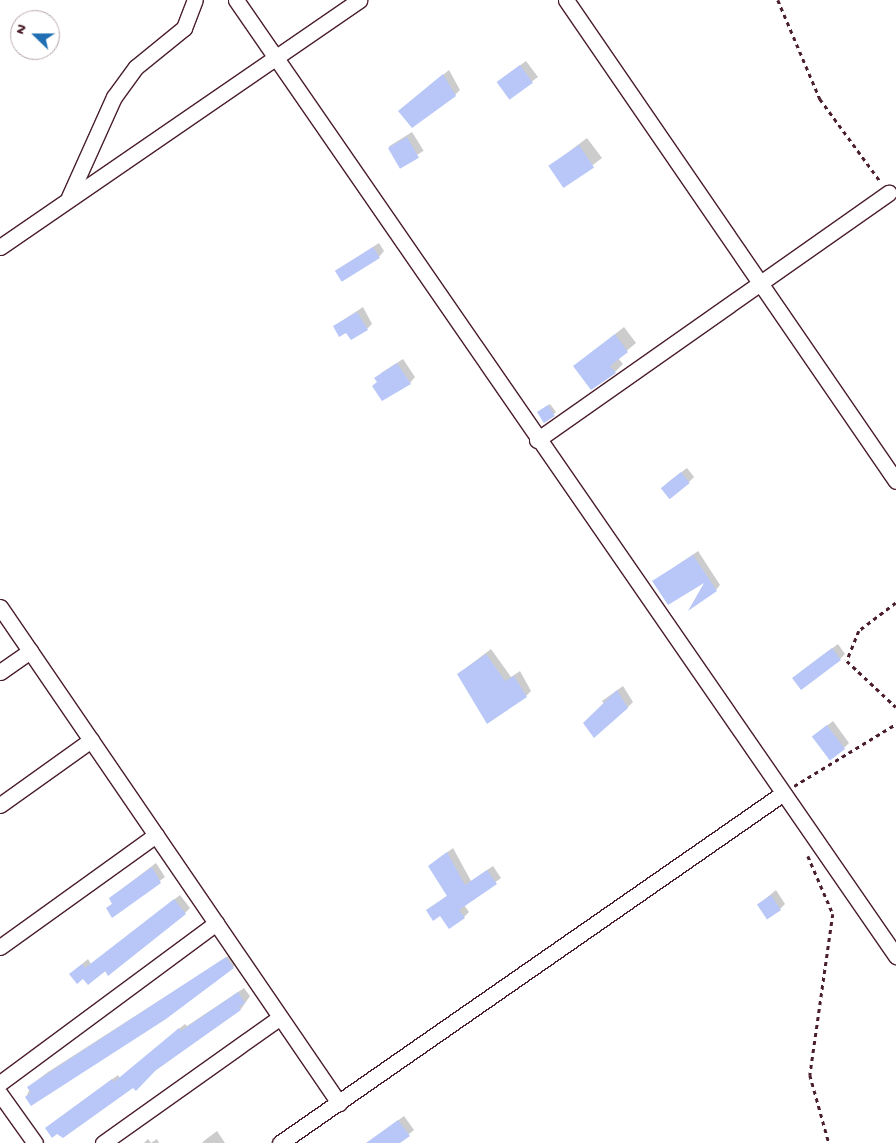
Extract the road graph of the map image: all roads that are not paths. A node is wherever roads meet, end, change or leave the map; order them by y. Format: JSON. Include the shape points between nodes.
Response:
{"nodes":[{"id":1,"x":196,"y":0,"type":"edge"},
{"id":2,"x":236,"y":0,"type":"edge"},
{"id":3,"x":359,"y":0,"type":"edge"},
{"id":4,"x":566,"y":0,"type":"edge"},
{"id":5,"x":274,"y":58,"type":"junction"},
{"id":6,"x":889,"y":193,"type":"road end"},
{"id":7,"x":67,"y":200,"type":"junction"},
{"id":8,"x":0,"y":247,"type":"edge"},
{"id":9,"x":760,"y":284,"type":"junction"},
{"id":10,"x":537,"y":440,"type":"junction"},
{"id":11,"x":896,"y":481,"type":"edge"},
{"id":12,"x":0,"y":607,"type":"edge"},
{"id":13,"x":30,"y":651,"type":"junction"},
{"id":14,"x":0,"y":672,"type":"edge"},
{"id":15,"x":91,"y":740,"type":"junction"},
{"id":16,"x":782,"y":794,"type":"junction"},
{"id":17,"x":0,"y":805,"type":"edge"},
{"id":18,"x":156,"y":835,"type":"junction"},
{"id":19,"x":216,"y":923,"type":"junction"},
{"id":20,"x":0,"y":947,"type":"edge"},
{"id":21,"x":896,"y":956,"type":"edge"},
{"id":22,"x":280,"y":1017,"type":"junction"},
{"id":23,"x":0,"y":1083,"type":"edge"},
{"id":24,"x":0,"y":1094,"type":"edge"},
{"id":25,"x":338,"y":1103,"type":"junction"},
{"id":26,"x":35,"y":1143,"type":"edge"},
{"id":27,"x":103,"y":1143,"type":"edge"},
{"id":28,"x":280,"y":1143,"type":"edge"}],
"edges":[{"from":1,"to":7,"type":"street","via":[[184,28],[136,67],[114,97]]},
{"from":2,"to":5,"type":"street"},
{"from":3,"to":5,"type":"street"},
{"from":4,"to":9,"type":"street"},
{"from":5,"to":7,"type":"street"},
{"from":5,"to":10,"type":"street"},
{"from":6,"to":9,"type":"street"},
{"from":7,"to":8,"type":"street"},
{"from":9,"to":10,"type":"street"},
{"from":9,"to":11,"type":"street"},
{"from":10,"to":16,"type":"street"},
{"from":12,"to":13,"type":"street"},
{"from":13,"to":14,"type":"street"},
{"from":13,"to":15,"type":"street"},
{"from":15,"to":17,"type":"street"},
{"from":15,"to":18,"type":"street"},
{"from":16,"to":21,"type":"street"},
{"from":16,"to":25,"type":"street"},
{"from":18,"to":19,"type":"street"},
{"from":18,"to":20,"type":"street"},
{"from":19,"to":22,"type":"street"},
{"from":19,"to":23,"type":"street"},
{"from":22,"to":25,"type":"street"},
{"from":22,"to":27,"type":"street"},
{"from":24,"to":26,"type":"street"},
{"from":25,"to":28,"type":"street"}]}
